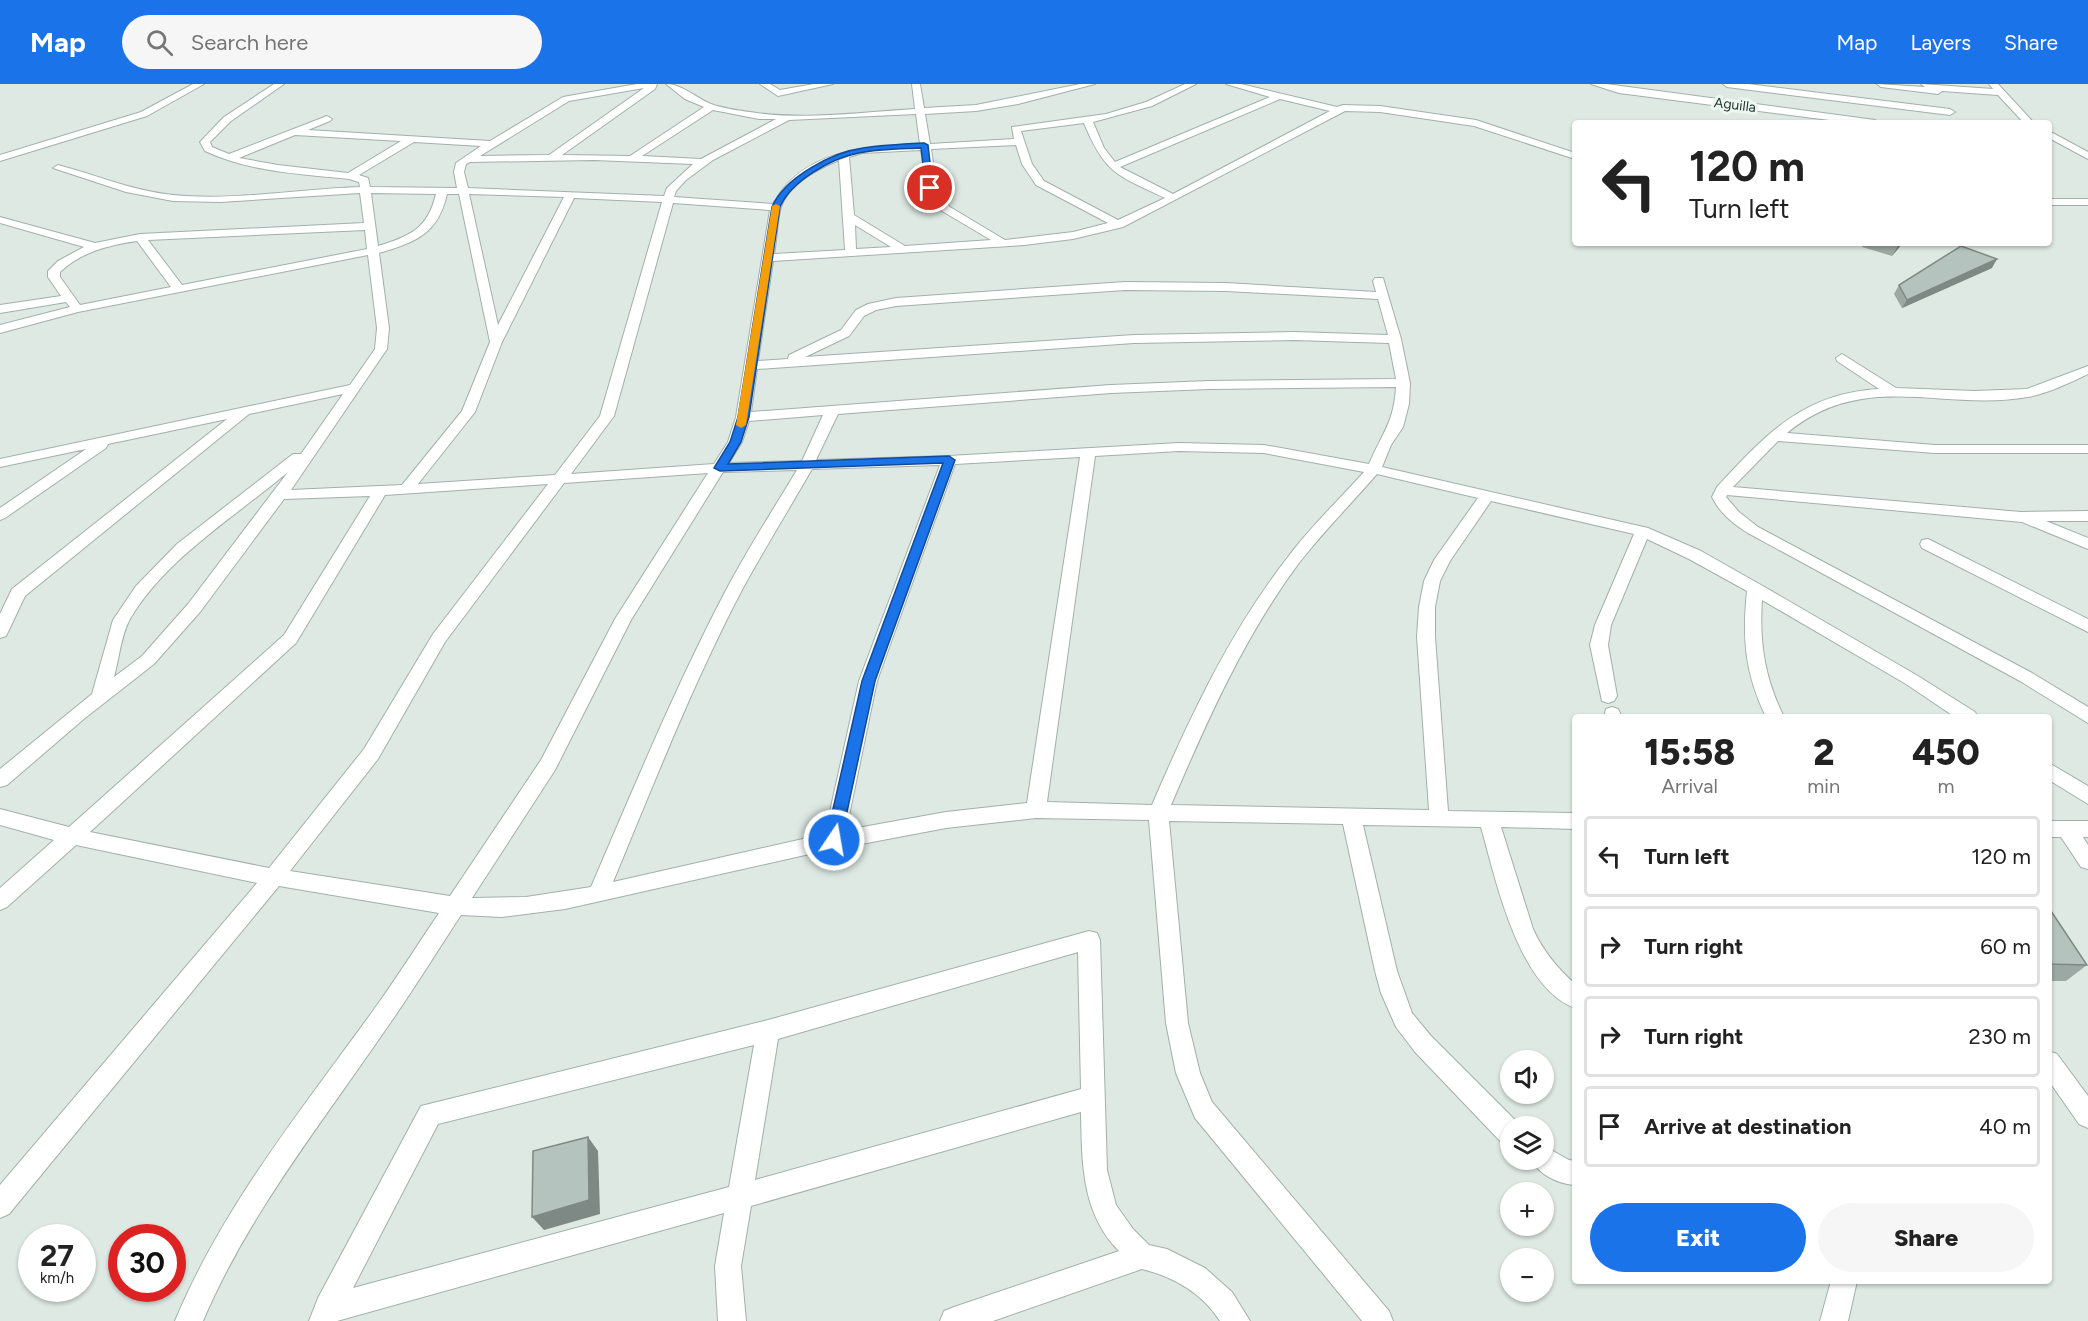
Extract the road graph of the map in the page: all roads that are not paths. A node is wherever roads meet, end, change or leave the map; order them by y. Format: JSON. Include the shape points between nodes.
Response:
{"nodes":[{"id":1,"x":200,"y":84,"type":"edge"},
{"id":2,"x":280,"y":84,"type":"edge"},
{"id":3,"x":654,"y":84,"type":"edge"},
{"id":4,"x":670,"y":84,"type":"edge"},
{"id":5,"x":764,"y":84,"type":"edge"},
{"id":6,"x":829,"y":84,"type":"edge"},
{"id":7,"x":1092,"y":84,"type":"edge"},
{"id":8,"x":1192,"y":84,"type":"edge"},
{"id":9,"x":1230,"y":84,"type":"edge"},
{"id":10,"x":1595,"y":84,"type":"edge"},
{"id":11,"x":1727,"y":84,"type":"edge"},
{"id":12,"x":1881,"y":84,"type":"edge"},
{"id":13,"x":1925,"y":84,"type":"edge"},
{"id":14,"x":919,"y":86,"type":"edge"},
{"id":15,"x":1077,"y":86,"type":"edge"},
{"id":16,"x":1996,"y":88,"type":"edge"},
{"id":17,"x":1945,"y":90,"type":"junction"},
{"id":18,"x":1277,"y":97,"type":"junction"},
{"id":19,"x":711,"y":106,"type":"junction"},
{"id":20,"x":1337,"y":110,"type":"junction"},
{"id":21,"x":920,"y":112,"type":"junction"},
{"id":22,"x":786,"y":118,"type":"junction"},
{"id":23,"x":1950,"y":118,"type":"edge"},
{"id":24,"x":327,"y":119,"type":"dead end"},
{"id":25,"x":1852,"y":120,"type":"edge"},
{"id":26,"x":2027,"y":120,"type":"edge"},
{"id":27,"x":1088,"y":121,"type":"junction"},
{"id":28,"x":294,"y":132,"type":"junction"},
{"id":29,"x":2052,"y":137,"type":"edge"},
{"id":30,"x":412,"y":139,"type":"junction"},
{"id":31,"x":1019,"y":142,"type":"junction"},
{"id":32,"x":491,"y":144,"type":"junction"},
{"id":33,"x":924,"y":145,"type":"junction"},
{"id":34,"x":844,"y":154,"type":"junction"},
{"id":35,"x":1572,"y":155,"type":"edge"},
{"id":36,"x":553,"y":156,"type":"junction"},
{"id":37,"x":2088,"y":156,"type":"edge"},
{"id":38,"x":0,"y":158,"type":"edge"},
{"id":39,"x":229,"y":158,"type":"junction"},
{"id":40,"x":633,"y":158,"type":"junction"},
{"id":41,"x":465,"y":159,"type":"junction"},
{"id":42,"x":704,"y":162,"type":"junction"},
{"id":43,"x":1113,"y":166,"type":"junction"},
{"id":44,"x":58,"y":168,"type":"dead end"},
{"id":45,"x":350,"y":176,"type":"junction"},
{"id":46,"x":366,"y":190,"type":"junction"},
{"id":47,"x":442,"y":192,"type":"junction"},
{"id":48,"x":465,"y":192,"type":"junction"},
{"id":49,"x":571,"y":194,"type":"junction"},
{"id":50,"x":667,"y":198,"type":"junction"},
{"id":51,"x":1173,"y":198,"type":"junction"},
{"id":52,"x":2052,"y":202,"type":"edge"},
{"id":53,"x":2088,"y":202,"type":"edge"},
{"id":54,"x":776,"y":207,"type":"junction"},
{"id":55,"x":849,"y":217,"type":"junction"},
{"id":56,"x":0,"y":220,"type":"edge"},
{"id":57,"x":1119,"y":225,"type":"junction"},
{"id":58,"x":370,"y":226,"type":"junction"},
{"id":59,"x":140,"y":237,"type":"junction"},
{"id":60,"x":1003,"y":243,"type":"junction"},
{"id":61,"x":95,"y":247,"type":"junction"},
{"id":62,"x":903,"y":249,"type":"junction"},
{"id":63,"x":373,"y":251,"type":"junction"},
{"id":64,"x":851,"y":252,"type":"junction"},
{"id":65,"x":768,"y":258,"type":"junction"},
{"id":66,"x":1379,"y":281,"type":"dead end"},
{"id":67,"x":179,"y":289,"type":"junction"},
{"id":68,"x":1383,"y":296,"type":"junction"},
{"id":69,"x":69,"y":298,"type":"junction"},
{"id":70,"x":0,"y":309,"type":"edge"},
{"id":71,"x":77,"y":309,"type":"junction"},
{"id":72,"x":0,"y":328,"type":"edge"},
{"id":73,"x":1395,"y":339,"type":"junction"},
{"id":74,"x":496,"y":342,"type":"junction"},
{"id":75,"x":1842,"y":358,"type":"dead end"},
{"id":76,"x":784,"y":363,"type":"junction"},
{"id":77,"x":752,"y":365,"type":"junction"},
{"id":78,"x":2086,"y":370,"type":"dead end"},
{"id":79,"x":1403,"y":383,"type":"junction"},
{"id":80,"x":353,"y":388,"type":"junction"},
{"id":81,"x":1894,"y":393,"type":"junction"},
{"id":82,"x":246,"y":411,"type":"junction"},
{"id":83,"x":832,"y":411,"type":"junction"},
{"id":84,"x":743,"y":417,"type":"junction"},
{"id":85,"x":1774,"y":436,"type":"junction"},
{"id":86,"x":107,"y":440,"type":"junction"},
{"id":87,"x":314,"y":444,"type":"junction"},
{"id":88,"x":2088,"y":449,"type":"edge"},
{"id":89,"x":1088,"y":453,"type":"junction"},
{"id":90,"x":949,"y":460,"type":"junction"},
{"id":91,"x":0,"y":463,"type":"edge"},
{"id":92,"x":807,"y":465,"type":"junction"},
{"id":93,"x":720,"y":468,"type":"junction"},
{"id":94,"x":1374,"y":469,"type":"junction"},
{"id":95,"x":558,"y":478,"type":"junction"},
{"id":96,"x":407,"y":488,"type":"junction"},
{"id":97,"x":1722,"y":490,"type":"junction"},
{"id":98,"x":380,"y":491,"type":"junction"},
{"id":99,"x":1486,"y":497,"type":"junction"},
{"id":100,"x":277,"y":499,"type":"junction"},
{"id":101,"x":242,"y":503,"type":"junction"},
{"id":102,"x":0,"y":515,"type":"edge"},
{"id":103,"x":2088,"y":516,"type":"edge"},
{"id":104,"x":2020,"y":517,"type":"junction"},
{"id":105,"x":1643,"y":531,"type":"junction"},
{"id":106,"x":1928,"y":544,"type":"dead end"},
{"id":107,"x":2088,"y":544,"type":"edge"},
{"id":108,"x":1755,"y":589,"type":"junction"},
{"id":109,"x":2088,"y":626,"type":"edge"},
{"id":110,"x":0,"y":632,"type":"edge"},
{"id":111,"x":100,"y":697,"type":"junction"},
{"id":112,"x":1611,"y":709,"type":"edge"},
{"id":113,"x":1774,"y":714,"type":"edge"},
{"id":114,"x":1964,"y":714,"type":"edge"},
{"id":115,"x":2088,"y":716,"type":"edge"},
{"id":116,"x":2052,"y":772,"type":"edge"},
{"id":117,"x":0,"y":780,"type":"edge"},
{"id":118,"x":2088,"y":796,"type":"edge"},
{"id":119,"x":1036,"y":810,"type":"junction"},
{"id":120,"x":1158,"y":813,"type":"junction"},
{"id":121,"x":0,"y":817,"type":"edge"},
{"id":122,"x":1352,"y":817,"type":"junction"},
{"id":123,"x":1439,"y":818,"type":"junction"},
{"id":124,"x":1488,"y":819,"type":"junction"},
{"id":125,"x":1572,"y":820,"type":"edge"},
{"id":126,"x":2058,"y":829,"type":"edge"},
{"id":127,"x":2088,"y":829,"type":"edge"},
{"id":128,"x":71,"y":837,"type":"junction"},
{"id":129,"x":834,"y":840,"type":"junction"},
{"id":130,"x":2088,"y":861,"type":"edge"},
{"id":131,"x":274,"y":877,"type":"junction"},
{"id":132,"x":598,"y":894,"type":"junction"},
{"id":133,"x":0,"y":900,"type":"edge"},
{"id":134,"x":455,"y":907,"type":"junction"},
{"id":135,"x":1572,"y":995,"type":"edge"},
{"id":136,"x":768,"y":1030,"type":"junction"},
{"id":137,"x":2052,"y":1066,"type":"edge"},
{"id":138,"x":1092,"y":1097,"type":"junction"},
{"id":139,"x":2088,"y":1116,"type":"edge"},
{"id":140,"x":1500,"y":1122,"type":"edge"},
{"id":141,"x":1554,"y":1165,"type":"edge"},
{"id":142,"x":1572,"y":1173,"type":"edge"},
{"id":143,"x":738,"y":1197,"type":"junction"},
{"id":144,"x":0,"y":1205,"type":"edge"},
{"id":145,"x":1142,"y":1256,"type":"junction"},
{"id":146,"x":1843,"y":1284,"type":"edge"},
{"id":147,"x":326,"y":1314,"type":"edge"},
{"id":148,"x":189,"y":1321,"type":"edge"},
{"id":149,"x":732,"y":1321,"type":"edge"},
{"id":150,"x":954,"y":1321,"type":"edge"},
{"id":151,"x":1236,"y":1321,"type":"edge"},
{"id":152,"x":1379,"y":1321,"type":"edge"},
{"id":153,"x":1834,"y":1321,"type":"edge"}],
"edges":[{"from":1,"to":38,"type":"street","via":[[144,114]]},
{"from":2,"to":39,"type":"street","via":[[208,136],[208,149]]},
{"from":3,"to":32,"type":"street","via":[[566,99]]},
{"from":3,"to":36,"type":"street"},
{"from":4,"to":19,"type":"street"},
{"from":5,"to":6,"type":"street","via":[[778,93]]},
{"from":7,"to":15,"type":"street"},
{"from":8,"to":27,"type":"street","via":[[1135,110]]},
{"from":9,"to":18,"type":"street"},
{"from":10,"to":25,"type":"street","name":"Aguilla"},
{"from":11,"to":23,"type":"street"},
{"from":12,"to":17,"type":"street"},
{"from":13,"to":17,"type":"street"},
{"from":14,"to":21,"type":"street"},
{"from":15,"to":21,"type":"street","via":[[997,105]]},
{"from":16,"to":17,"type":"street"},
{"from":16,"to":26,"type":"street"},
{"from":17,"to":23,"type":"street"},
{"from":18,"to":20,"type":"street"},
{"from":18,"to":43,"type":"street"},
{"from":19,"to":22,"type":"street"},
{"from":19,"to":40,"type":"street"},
{"from":20,"to":35,"type":"street","via":[[1366,107],[1476,123]]},
{"from":20,"to":51,"type":"street"},
{"from":21,"to":22,"type":"street"},
{"from":21,"to":33,"type":"street"},
{"from":22,"to":42,"type":"street"},
{"from":24,"to":28,"type":"street"},
{"from":27,"to":31,"type":"street","via":[[1015,129]]},
{"from":27,"to":43,"type":"street"},
{"from":28,"to":30,"type":"street"},
{"from":28,"to":39,"type":"street"},
{"from":29,"to":37,"type":"street"},
{"from":30,"to":32,"type":"street"},
{"from":30,"to":45,"type":"street"},
{"from":31,"to":33,"type":"street"},
{"from":31,"to":57,"type":"street","via":[[1040,183]]},
{"from":32,"to":41,"type":"street"},
{"from":33,"to":34,"type":"street"},
{"from":33,"to":60,"type":"street","via":[[930,188],[937,202]]},
{"from":34,"to":54,"type":"street","via":[[792,185],[781,195]]},
{"from":34,"to":55,"type":"street"},
{"from":36,"to":40,"type":"street"},
{"from":36,"to":41,"type":"street"},
{"from":39,"to":45,"type":"street"},
{"from":40,"to":42,"type":"street"},
{"from":41,"to":48,"type":"street","via":[[459,168]]},
{"from":42,"to":50,"type":"street","via":[[679,181]]},
{"from":43,"to":51,"type":"street"},
{"from":44,"to":46,"type":"street","via":[[174,198]]},
{"from":45,"to":46,"type":"street","via":[[364,180]]},
{"from":46,"to":47,"type":"street"},
{"from":46,"to":58,"type":"street"},
{"from":47,"to":48,"type":"street"},
{"from":47,"to":63,"type":"street","via":[[435,217],[427,226],[414,236]]},
{"from":48,"to":49,"type":"street"},
{"from":48,"to":74,"type":"street"},
{"from":49,"to":50,"type":"street"},
{"from":49,"to":74,"type":"street"},
{"from":50,"to":54,"type":"street"},
{"from":50,"to":95,"type":"street","via":[[607,416]]},
{"from":51,"to":57,"type":"street"},
{"from":52,"to":53,"type":"street"},
{"from":54,"to":65,"type":"street"},
{"from":55,"to":62,"type":"street"},
{"from":55,"to":64,"type":"street"},
{"from":56,"to":61,"type":"street"},
{"from":57,"to":60,"type":"street","via":[[1056,239]]},
{"from":58,"to":59,"type":"street"},
{"from":58,"to":63,"type":"street"},
{"from":59,"to":61,"type":"street"},
{"from":59,"to":67,"type":"street"},
{"from":60,"to":62,"type":"street"},
{"from":61,"to":69,"type":"street","via":[[54,271]]},
{"from":62,"to":64,"type":"street"},
{"from":63,"to":67,"type":"street"},
{"from":63,"to":80,"type":"street","via":[[383,340],[376,358]]},
{"from":64,"to":65,"type":"street"},
{"from":65,"to":77,"type":"street"},
{"from":66,"to":68,"type":"street"},
{"from":67,"to":71,"type":"street"},
{"from":68,"to":73,"type":"street"},
{"from":68,"to":76,"type":"street","via":[[1135,286],[896,302],[860,313],[845,333]]},
{"from":69,"to":70,"type":"street"},
{"from":69,"to":71,"type":"street"},
{"from":71,"to":72,"type":"street"},
{"from":73,"to":76,"type":"street","via":[[1134,339]]},
{"from":73,"to":79,"type":"street"},
{"from":74,"to":96,"type":"street","via":[[468,412]]},
{"from":75,"to":81,"type":"street"},
{"from":76,"to":77,"type":"street"},
{"from":77,"to":84,"type":"street"},
{"from":78,"to":81,"type":"street","via":[[2048,388],[2026,393]]},
{"from":79,"to":83,"type":"street","via":[[1198,385]]},
{"from":79,"to":94,"type":"street","via":[[1396,427]]},
{"from":80,"to":82,"type":"street"},
{"from":80,"to":87,"type":"street"},
{"from":81,"to":85,"type":"street","via":[[1836,399],[1815,407]]},
{"from":82,"to":86,"type":"street"},
{"from":82,"to":110,"type":"street","via":[[18,593]]},
{"from":83,"to":84,"type":"street"},
{"from":83,"to":92,"type":"street"},
{"from":84,"to":93,"type":"street"},
{"from":85,"to":88,"type":"street","via":[[1935,449]]},
{"from":85,"to":97,"type":"street"},
{"from":86,"to":91,"type":"street"},
{"from":86,"to":102,"type":"street"},
{"from":87,"to":100,"type":"street"},
{"from":87,"to":101,"type":"street"},
{"from":89,"to":90,"type":"street"},
{"from":89,"to":94,"type":"street","via":[[1230,447],[1274,450]]},
{"from":89,"to":119,"type":"street"},
{"from":90,"to":92,"type":"street"},
{"from":90,"to":129,"type":"street","via":[[868,681]]},
{"from":92,"to":93,"type":"street"},
{"from":92,"to":132,"type":"street","via":[[705,649]]},
{"from":93,"to":95,"type":"street"},
{"from":93,"to":134,"type":"street","via":[[623,619],[548,765]]},
{"from":94,"to":99,"type":"street"},
{"from":94,"to":120,"type":"street","via":[[1294,559],[1260,608],[1194,729]]},
{"from":95,"to":96,"type":"street"},
{"from":95,"to":131,"type":"street","via":[[439,638],[371,754]]},
{"from":96,"to":98,"type":"street"},
{"from":97,"to":104,"type":"street"},
{"from":97,"to":115,"type":"street","via":[[1719,497],[1725,508],[1753,530],[2006,666]]},
{"from":98,"to":100,"type":"street"},
{"from":98,"to":128,"type":"street","via":[[290,639]]},
{"from":99,"to":105,"type":"street"},
{"from":99,"to":123,"type":"street","via":[[1442,560],[1432,581],[1427,607]]},
{"from":100,"to":101,"type":"street"},
{"from":100,"to":111,"type":"street","via":[[194,608],[148,660]]},
{"from":101,"to":111,"type":"street","via":[[183,548],[142,590],[121,620]]},
{"from":103,"to":104,"type":"street"},
{"from":104,"to":107,"type":"street"},
{"from":105,"to":108,"type":"street"},
{"from":105,"to":112,"type":"street","via":[[1599,645]]},
{"from":106,"to":109,"type":"street"},
{"from":108,"to":113,"type":"street","via":[[1751,646],[1756,676]]},
{"from":108,"to":114,"type":"street"},
{"from":111,"to":117,"type":"street"},
{"from":116,"to":118,"type":"street"},
{"from":119,"to":120,"type":"street"},
{"from":119,"to":129,"type":"street","via":[[974,814]]},
{"from":120,"to":122,"type":"street"},
{"from":120,"to":152,"type":"street","via":[[1177,1023],[1188,1073],[1203,1110]]},
{"from":121,"to":128,"type":"street"},
{"from":122,"to":123,"type":"street"},
{"from":122,"to":140,"type":"street","via":[[1386,971],[1404,1020]]},
{"from":123,"to":124,"type":"street"},
{"from":124,"to":125,"type":"street"},
{"from":124,"to":135,"type":"street","via":[[1532,951]]},
{"from":126,"to":127,"type":"street"},
{"from":126,"to":130,"type":"street"},
{"from":128,"to":131,"type":"street"},
{"from":128,"to":133,"type":"street"},
{"from":129,"to":132,"type":"street"},
{"from":131,"to":134,"type":"street"},
{"from":131,"to":144,"type":"street"},
{"from":132,"to":134,"type":"street","via":[[525,906]]},
{"from":134,"to":148,"type":"street","via":[[245,1214]]},
{"from":136,"to":138,"type":"street","via":[[1089,940]]},
{"from":136,"to":143,"type":"street"},
{"from":136,"to":147,"type":"street","via":[[430,1114]]},
{"from":137,"to":139,"type":"street"},
{"from":138,"to":143,"type":"street"},
{"from":138,"to":145,"type":"street","via":[[1095,1170],[1105,1211]]},
{"from":141,"to":142,"type":"street"},
{"from":143,"to":147,"type":"street"},
{"from":143,"to":149,"type":"street","via":[[728,1266]]},
{"from":145,"to":150,"type":"street"},
{"from":145,"to":151,"type":"street","via":[[1167,1262],[1196,1277],[1223,1302]]},
{"from":146,"to":153,"type":"street"}]}
